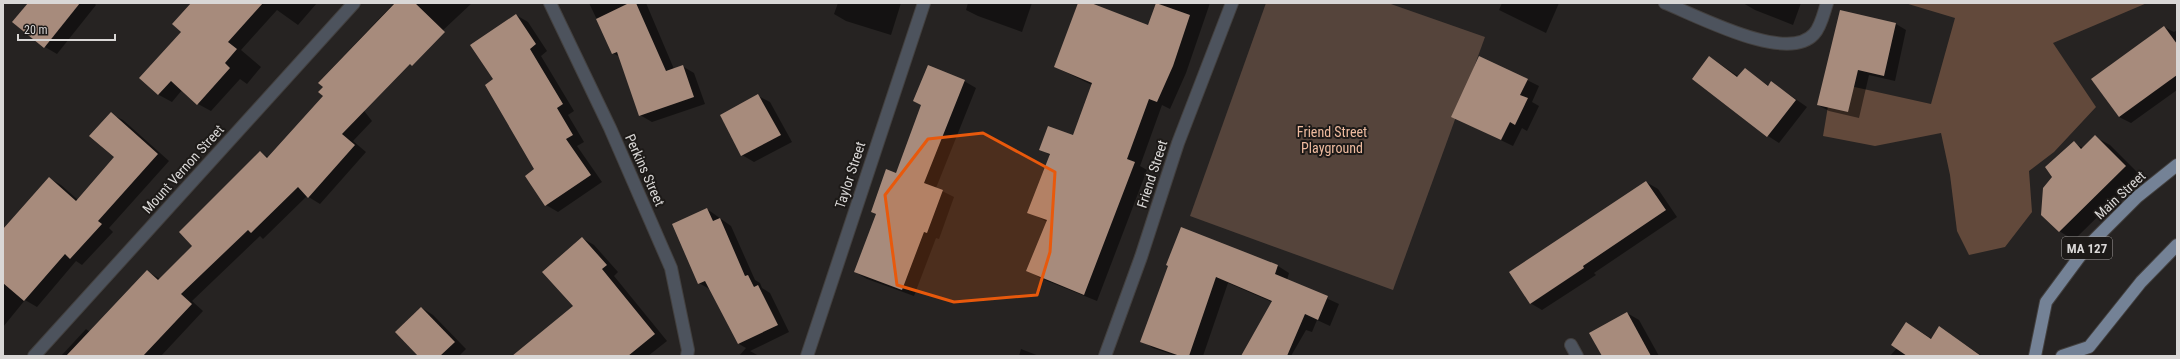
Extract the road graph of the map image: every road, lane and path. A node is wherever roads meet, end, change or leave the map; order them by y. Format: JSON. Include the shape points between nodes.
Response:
{"nodes":[{"id":1,"x":354,"y":3,"type":"edge"},
{"id":2,"x":550,"y":3,"type":"edge"},
{"id":3,"x":924,"y":3,"type":"edge"},
{"id":4,"x":1232,"y":3,"type":"edge"},
{"id":5,"x":1665,"y":3,"type":"edge"},
{"id":6,"x":1827,"y":3,"type":"edge"},
{"id":7,"x":2177,"y":165,"type":"edge"},
{"id":8,"x":2177,"y":245,"type":"edge"},
{"id":9,"x":1571,"y":345,"type":"dead end"},
{"id":10,"x":34,"y":356,"type":"edge"},
{"id":11,"x":687,"y":356,"type":"edge"},
{"id":12,"x":807,"y":356,"type":"edge"},
{"id":13,"x":1105,"y":356,"type":"edge"},
{"id":14,"x":1577,"y":356,"type":"edge"},
{"id":15,"x":2035,"y":356,"type":"edge"},
{"id":16,"x":2062,"y":356,"type":"edge"}],
"edges":[{"from":1,"to":10,"type":"street","name":"Mount Vernon Street"},
{"from":2,"to":11,"type":"street","name":"Perkins Street","via":[[610,128],[671,268],[688,350]]},
{"from":3,"to":12,"type":"street","name":"Taylor Street"},
{"from":4,"to":13,"type":"street","name":"Friend Street","via":[[1178,144]]},
{"from":5,"to":6,"type":"street","via":[[1759,41],[1781,45],[1803,42],[1815,34]]},
{"from":7,"to":15,"type":"main road","name":"Main Street","number":"MA 127","via":[[2137,197],[2086,248],[2046,302]]},
{"from":8,"to":16,"type":"main road","via":[[2141,282],[2089,347]]},
{"from":9,"to":14,"type":"street"}]}
